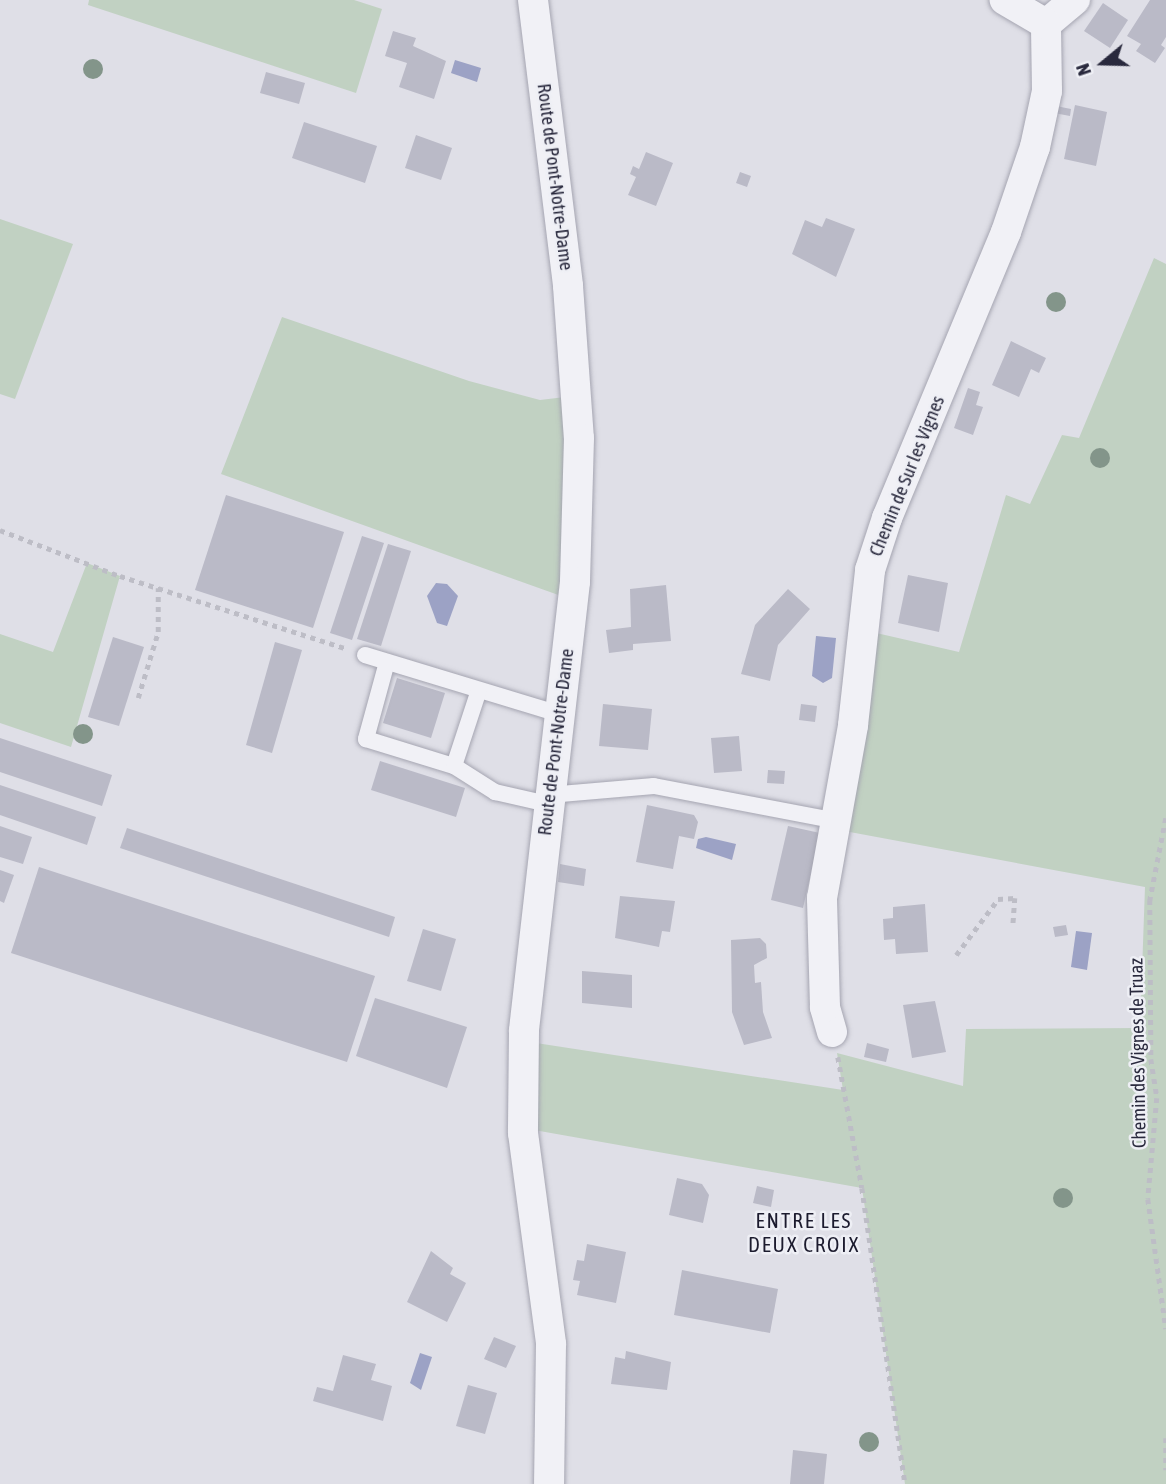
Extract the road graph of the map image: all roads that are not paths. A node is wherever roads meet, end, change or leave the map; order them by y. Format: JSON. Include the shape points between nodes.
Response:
{"nodes":[{"id":1,"x":533,"y":0,"type":"edge"},
{"id":2,"x":1005,"y":0,"type":"edge"},
{"id":3,"x":1075,"y":0,"type":"edge"},
{"id":4,"x":1046,"y":23,"type":"junction"},
{"id":5,"x":365,"y":655,"type":"road end"},
{"id":6,"x":387,"y":662,"type":"junction"},
{"id":7,"x":479,"y":690,"type":"junction"},
{"id":8,"x":559,"y":714,"type":"junction"},
{"id":9,"x":454,"y":766,"type":"junction"},
{"id":10,"x":549,"y":800,"type":"junction"},
{"id":11,"x":833,"y":820,"type":"junction"},
{"id":12,"x":832,"y":1032,"type":"dead end"},
{"id":13,"x":549,"y":1484,"type":"edge"}],
"edges":[{"from":1,"to":8,"type":"street","name":"Route de Pont-Notre-Dame","via":[[568,286],[579,438],[575,582]]},
{"from":2,"to":4,"type":"street"},
{"from":3,"to":4,"type":"street"},
{"from":4,"to":11,"type":"street","name":"Chemin de Sur les Vignes","via":[[1047,91],[1032,159],[876,545],[847,763]]},
{"from":5,"to":6,"type":"lane"},
{"from":6,"to":7,"type":"lane"},
{"from":6,"to":9,"type":"lane","via":[[366,740]]},
{"from":7,"to":8,"type":"lane"},
{"from":7,"to":9,"type":"lane"},
{"from":8,"to":10,"type":"street","name":"Route de Pont-Notre-Dame"},
{"from":9,"to":10,"type":"lane","via":[[495,792]]},
{"from":10,"to":11,"type":"lane","via":[[654,786]]},
{"from":10,"to":13,"type":"street","name":"Route de Pont-Notre-Dame","via":[[524,1031],[522,1118],[551,1344]]},
{"from":11,"to":12,"type":"street","name":"Chemin de Sur les Vignes","via":[[820,926],[825,1007]]}]}
